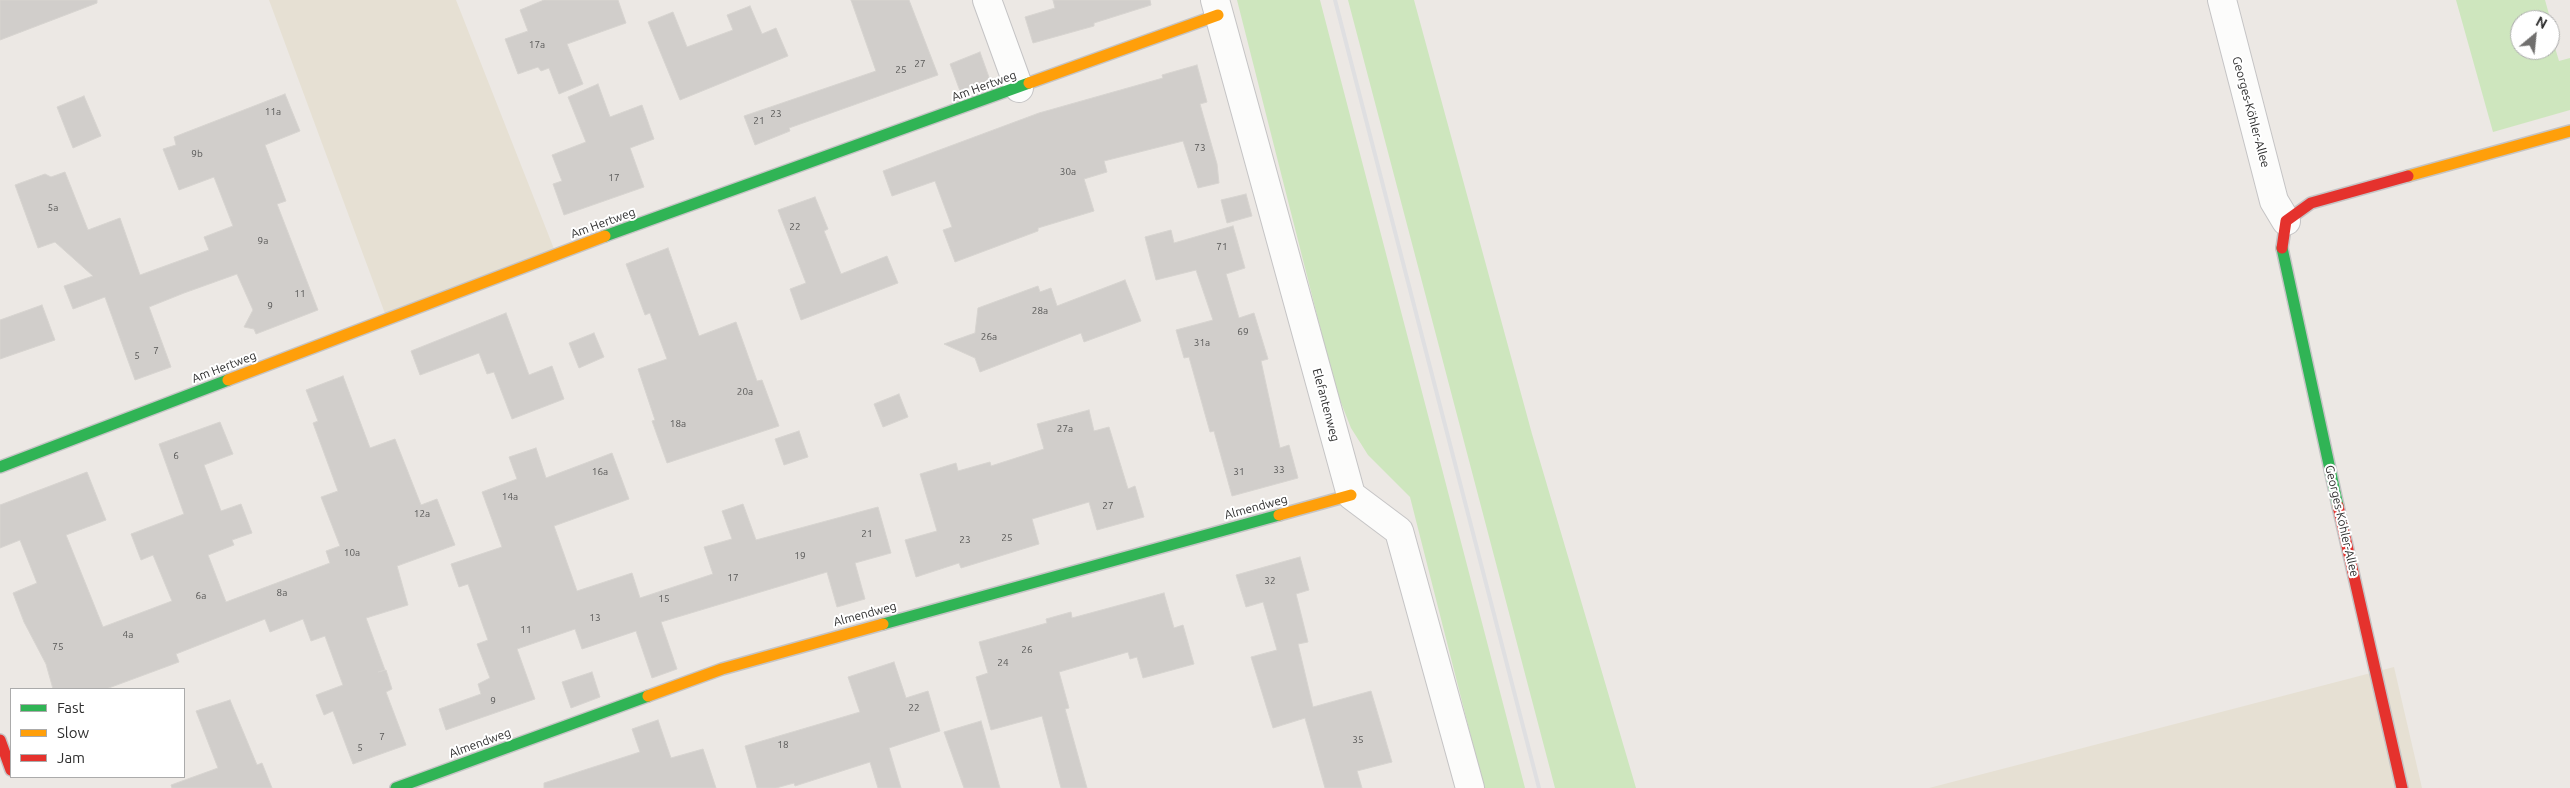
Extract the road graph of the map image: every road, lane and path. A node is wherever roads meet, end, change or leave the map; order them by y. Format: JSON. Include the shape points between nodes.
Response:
{"nodes":[{"id":1,"x":987,"y":0,"type":"edge"},
{"id":2,"x":2222,"y":0,"type":"edge"},
{"id":3,"x":1216,"y":8,"type":"edge"},
{"id":4,"x":1019,"y":88,"type":"junction"},
{"id":5,"x":2570,"y":131,"type":"edge"},
{"id":6,"x":2286,"y":221,"type":"junction"},
{"id":7,"x":0,"y":467,"type":"edge"},
{"id":8,"x":1351,"y":495,"type":"junction"},
{"id":9,"x":0,"y":740,"type":"edge"},
{"id":10,"x":10,"y":767,"type":"edge"},
{"id":11,"x":396,"y":788,"type":"edge"},
{"id":12,"x":1470,"y":788,"type":"edge"},
{"id":13,"x":2402,"y":788,"type":"edge"}],
"edges":[{"from":1,"to":4,"type":"street"},
{"from":2,"to":6,"type":"street","name":"Georges-Köhler-Allee","via":[[2274,201]]},
{"from":3,"to":4,"type":"street","name":"Am Hertweg"},
{"from":3,"to":8,"type":"street","name":"Elefantenweg"},
{"from":4,"to":7,"type":"street","name":"Am Hertweg","via":[[556,254]]},
{"from":5,"to":6,"type":"street","via":[[2311,203]]},
{"from":6,"to":13,"type":"street","name":"Georges-Köhler-Allee","via":[[2281,253]]},
{"from":8,"to":11,"type":"street","name":"Almendweg","via":[[722,669]]},
{"from":8,"to":12,"type":"street","via":[[1399,531]]},
{"from":9,"to":10,"type":"street"}]}
